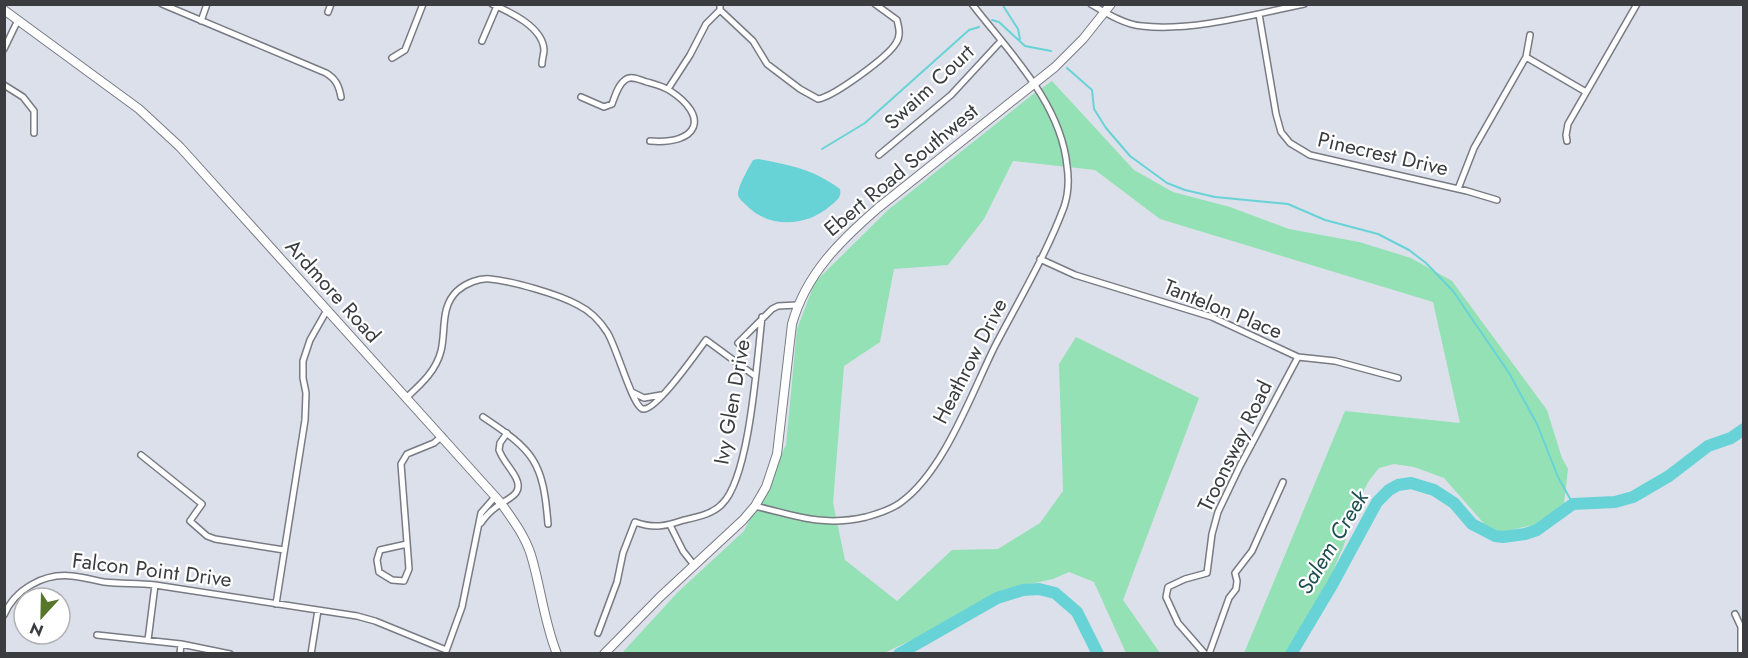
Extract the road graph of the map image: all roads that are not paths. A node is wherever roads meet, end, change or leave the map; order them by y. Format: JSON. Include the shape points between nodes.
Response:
{"nodes":[{"id":1,"x":162,"y":4,"type":"edge"},
{"id":2,"x":207,"y":4,"type":"edge"},
{"id":3,"x":331,"y":4,"type":"edge"},
{"id":4,"x":423,"y":4,"type":"edge"},
{"id":5,"x":875,"y":4,"type":"edge"},
{"id":6,"x":972,"y":4,"type":"edge"},
{"id":7,"x":1091,"y":4,"type":"edge"},
{"id":8,"x":1111,"y":4,"type":"edge"},
{"id":9,"x":1304,"y":4,"type":"edge"},
{"id":10,"x":1637,"y":4,"type":"edge"},
{"id":11,"x":495,"y":5,"type":"edge"},
{"id":12,"x":720,"y":7,"type":"edge"},
{"id":13,"x":4,"y":9,"type":"edge"},
{"id":14,"x":328,"y":12,"type":"dead end"},
{"id":15,"x":1105,"y":13,"type":"junction"},
{"id":16,"x":1259,"y":14,"type":"junction"},
{"id":17,"x":18,"y":20,"type":"junction"},
{"id":18,"x":201,"y":21,"type":"junction"},
{"id":19,"x":1530,"y":35,"type":"dead end"},
{"id":20,"x":482,"y":41,"type":"dead end"},
{"id":21,"x":1001,"y":41,"type":"junction"},
{"id":22,"x":4,"y":49,"type":"edge"},
{"id":23,"x":1526,"y":57,"type":"junction"},
{"id":24,"x":392,"y":58,"type":"dead end"},
{"id":25,"x":542,"y":64,"type":"dead end"},
{"id":26,"x":1033,"y":83,"type":"junction"},
{"id":27,"x":4,"y":85,"type":"edge"},
{"id":28,"x":668,"y":89,"type":"junction"},
{"id":29,"x":1586,"y":92,"type":"junction"},
{"id":30,"x":341,"y":97,"type":"dead end"},
{"id":31,"x":581,"y":97,"type":"dead end"},
{"id":32,"x":34,"y":134,"type":"dead end"},
{"id":33,"x":650,"y":141,"type":"dead end"},
{"id":34,"x":1567,"y":141,"type":"dead end"},
{"id":35,"x":879,"y":155,"type":"dead end"},
{"id":36,"x":1458,"y":189,"type":"junction"},
{"id":37,"x":1497,"y":200,"type":"dead end"},
{"id":38,"x":1040,"y":259,"type":"junction"},
{"id":39,"x":797,"y":305,"type":"junction"},
{"id":40,"x":327,"y":310,"type":"junction"},
{"id":41,"x":762,"y":317,"type":"junction"},
{"id":42,"x":738,"y":343,"type":"dead end"},
{"id":43,"x":1298,"y":357,"type":"junction"},
{"id":44,"x":755,"y":376,"type":"junction"},
{"id":45,"x":1398,"y":378,"type":"dead end"},
{"id":46,"x":630,"y":391,"type":"junction"},
{"id":47,"x":661,"y":395,"type":"junction"},
{"id":48,"x":406,"y":398,"type":"junction"},
{"id":49,"x":483,"y":417,"type":"dead end"},
{"id":50,"x":507,"y":433,"type":"junction"},
{"id":51,"x":442,"y":436,"type":"junction"},
{"id":52,"x":141,"y":455,"type":"dead end"},
{"id":53,"x":1283,"y":482,"type":"dead end"},
{"id":54,"x":498,"y":500,"type":"junction"},
{"id":55,"x":755,"y":506,"type":"junction"},
{"id":56,"x":548,"y":524,"type":"dead end"},
{"id":57,"x":670,"y":525,"type":"junction"},
{"id":58,"x":407,"y":544,"type":"junction"},
{"id":59,"x":284,"y":550,"type":"junction"},
{"id":60,"x":694,"y":565,"type":"junction"},
{"id":61,"x":155,"y":585,"type":"junction"},
{"id":62,"x":276,"y":604,"type":"junction"},
{"id":63,"x":318,"y":610,"type":"junction"},
{"id":64,"x":1735,"y":614,"type":"dead end"},
{"id":65,"x":4,"y":615,"type":"edge"},
{"id":66,"x":598,"y":633,"type":"dead end"},
{"id":67,"x":98,"y":635,"type":"dead end"},
{"id":68,"x":148,"y":640,"type":"junction"},
{"id":69,"x":181,"y":644,"type":"junction"},
{"id":70,"x":446,"y":652,"type":"edge"},
{"id":71,"x":180,"y":654,"type":"edge"},
{"id":72,"x":230,"y":654,"type":"edge"},
{"id":73,"x":311,"y":654,"type":"edge"},
{"id":74,"x":557,"y":654,"type":"edge"},
{"id":75,"x":604,"y":654,"type":"edge"},
{"id":76,"x":1207,"y":654,"type":"edge"},
{"id":77,"x":1740,"y":654,"type":"edge"}],
"edges":[{"from":1,"to":18,"type":"street"},
{"from":2,"to":18,"type":"street"},
{"from":3,"to":14,"type":"street"},
{"from":4,"to":24,"type":"street","via":[[405,50]]},
{"from":5,"to":12,"type":"street","via":[[897,20],[900,32],[896,43],[835,93],[821,99],[800,89],[767,64],[753,41]]},
{"from":6,"to":21,"type":"street","name":"Heathrow Drive"},
{"from":7,"to":15,"type":"street"},
{"from":8,"to":15,"type":"street","name":"Ebert Road Southwest"},
{"from":9,"to":16,"type":"street"},
{"from":10,"to":29,"type":"street"},
{"from":11,"to":20,"type":"street"},
{"from":11,"to":25,"type":"street","via":[[524,20],[537,34],[544,48]]},
{"from":12,"to":28,"type":"street"},
{"from":13,"to":17,"type":"street","name":"Ardmore Road"},
{"from":15,"to":16,"type":"street","via":[[1141,27],[1188,26]]},
{"from":15,"to":26,"type":"street","name":"Ebert Road Southwest","via":[[1055,67]]},
{"from":16,"to":36,"type":"street","name":"Pinecrest Drive","via":[[1276,114],[1281,132],[1290,143],[1310,155]]},
{"from":17,"to":22,"type":"street"},
{"from":17,"to":40,"type":"street","name":"Ardmore Road","via":[[139,109],[180,147]]},
{"from":18,"to":30,"type":"street","via":[[331,76]]},
{"from":19,"to":23,"type":"street"},
{"from":21,"to":26,"type":"street","name":"Heathrow Drive"},
{"from":21,"to":35,"type":"street","name":"Swaim Court","via":[[951,95]]},
{"from":23,"to":29,"type":"street"},
{"from":23,"to":36,"type":"street","via":[[1474,148]]},
{"from":26,"to":38,"type":"street","name":"Heathrow Drive","via":[[1062,136],[1067,167],[1064,206]]},
{"from":26,"to":39,"type":"street","name":"Ebert Road Southwest","via":[[851,232],[823,262]]},
{"from":27,"to":32,"type":"street","via":[[23,97],[34,111]]},
{"from":28,"to":31,"type":"street","via":[[633,78],[626,79],[612,104],[604,107]]},
{"from":28,"to":33,"type":"street","via":[[691,109],[694,125],[680,140]]},
{"from":29,"to":34,"type":"street","via":[[1568,124]]},
{"from":36,"to":37,"type":"street","name":"Pinecrest Drive"},
{"from":38,"to":43,"type":"street","name":"Tantelon Place","via":[[1074,275],[1212,317]]},
{"from":38,"to":55,"type":"street","name":"Heathrow Drive","via":[[934,466],[899,504],[876,514],[828,522]]},
{"from":39,"to":41,"type":"street","via":[[778,306]]},
{"from":39,"to":55,"type":"street","name":"Ebert Road Southwest","via":[[777,454],[771,476]]},
{"from":40,"to":48,"type":"street","name":"Ardmore Road"},
{"from":40,"to":59,"type":"street","via":[[303,360],[305,420]]},
{"from":41,"to":42,"type":"street","name":"Ivy Glen Drive"},
{"from":41,"to":44,"type":"street","name":"Ivy Glen Drive"},
{"from":43,"to":45,"type":"street","name":"Tantelon Place","via":[[1335,361]]},
{"from":43,"to":76,"type":"street","name":"Troonsway Road","via":[[1218,512],[1207,573],[1168,586],[1166,597],[1178,623]]},
{"from":44,"to":47,"type":"street","via":[[706,340]]},
{"from":44,"to":57,"type":"street","name":"Ivy Glen Drive","via":[[743,459],[728,496],[716,510]]},
{"from":46,"to":47,"type":"street","via":[[644,398]]},
{"from":46,"to":47,"type":"street","via":[[637,405],[644,409]]},
{"from":46,"to":48,"type":"street","via":[[616,346],[590,312],[544,291],[490,279],[468,283],[448,303],[435,366]]},
{"from":48,"to":51,"type":"street","name":"Ardmore Road"},
{"from":49,"to":50,"type":"street"},
{"from":50,"to":54,"type":"street","via":[[499,450],[515,476],[518,490],[513,498]]},
{"from":50,"to":56,"type":"street","via":[[533,458]]},
{"from":51,"to":54,"type":"street","name":"Ardmore Road"},
{"from":51,"to":58,"type":"street","via":[[407,454],[400,464]]},
{"from":52,"to":59,"type":"street","via":[[202,504],[190,521],[207,536]]},
{"from":53,"to":76,"type":"street","name":"Troonsway Road","via":[[1252,551],[1235,573],[1236,589]]},
{"from":54,"to":70,"type":"street","via":[[481,513],[462,607]]},
{"from":54,"to":74,"type":"street","name":"Ardmore Road","via":[[531,555]]},
{"from":55,"to":60,"type":"street","name":"Ebert Road Southwest"},
{"from":57,"to":60,"type":"street"},
{"from":57,"to":66,"type":"street","name":"Ivy Glen Drive","via":[[647,527],[635,522]]},
{"from":58,"to":58,"type":"street","via":[[409,569],[404,581],[392,580],[379,572],[380,550]]},
{"from":59,"to":62,"type":"street"},
{"from":60,"to":75,"type":"street","name":"Ebert Road Southwest"},
{"from":61,"to":62,"type":"street","name":"Falcon Point Drive"},
{"from":61,"to":65,"type":"street","name":"Falcon Point Drive","via":[[56,575],[25,588]]},
{"from":61,"to":68,"type":"street"},
{"from":62,"to":63,"type":"street","name":"Falcon Point Drive"},
{"from":63,"to":70,"type":"street","name":"Falcon Point Drive","via":[[375,621]]},
{"from":63,"to":73,"type":"street"},
{"from":64,"to":77,"type":"street","via":[[1741,627]]},
{"from":67,"to":68,"type":"street"},
{"from":68,"to":69,"type":"street"},
{"from":69,"to":71,"type":"street"},
{"from":69,"to":72,"type":"street"}]}
